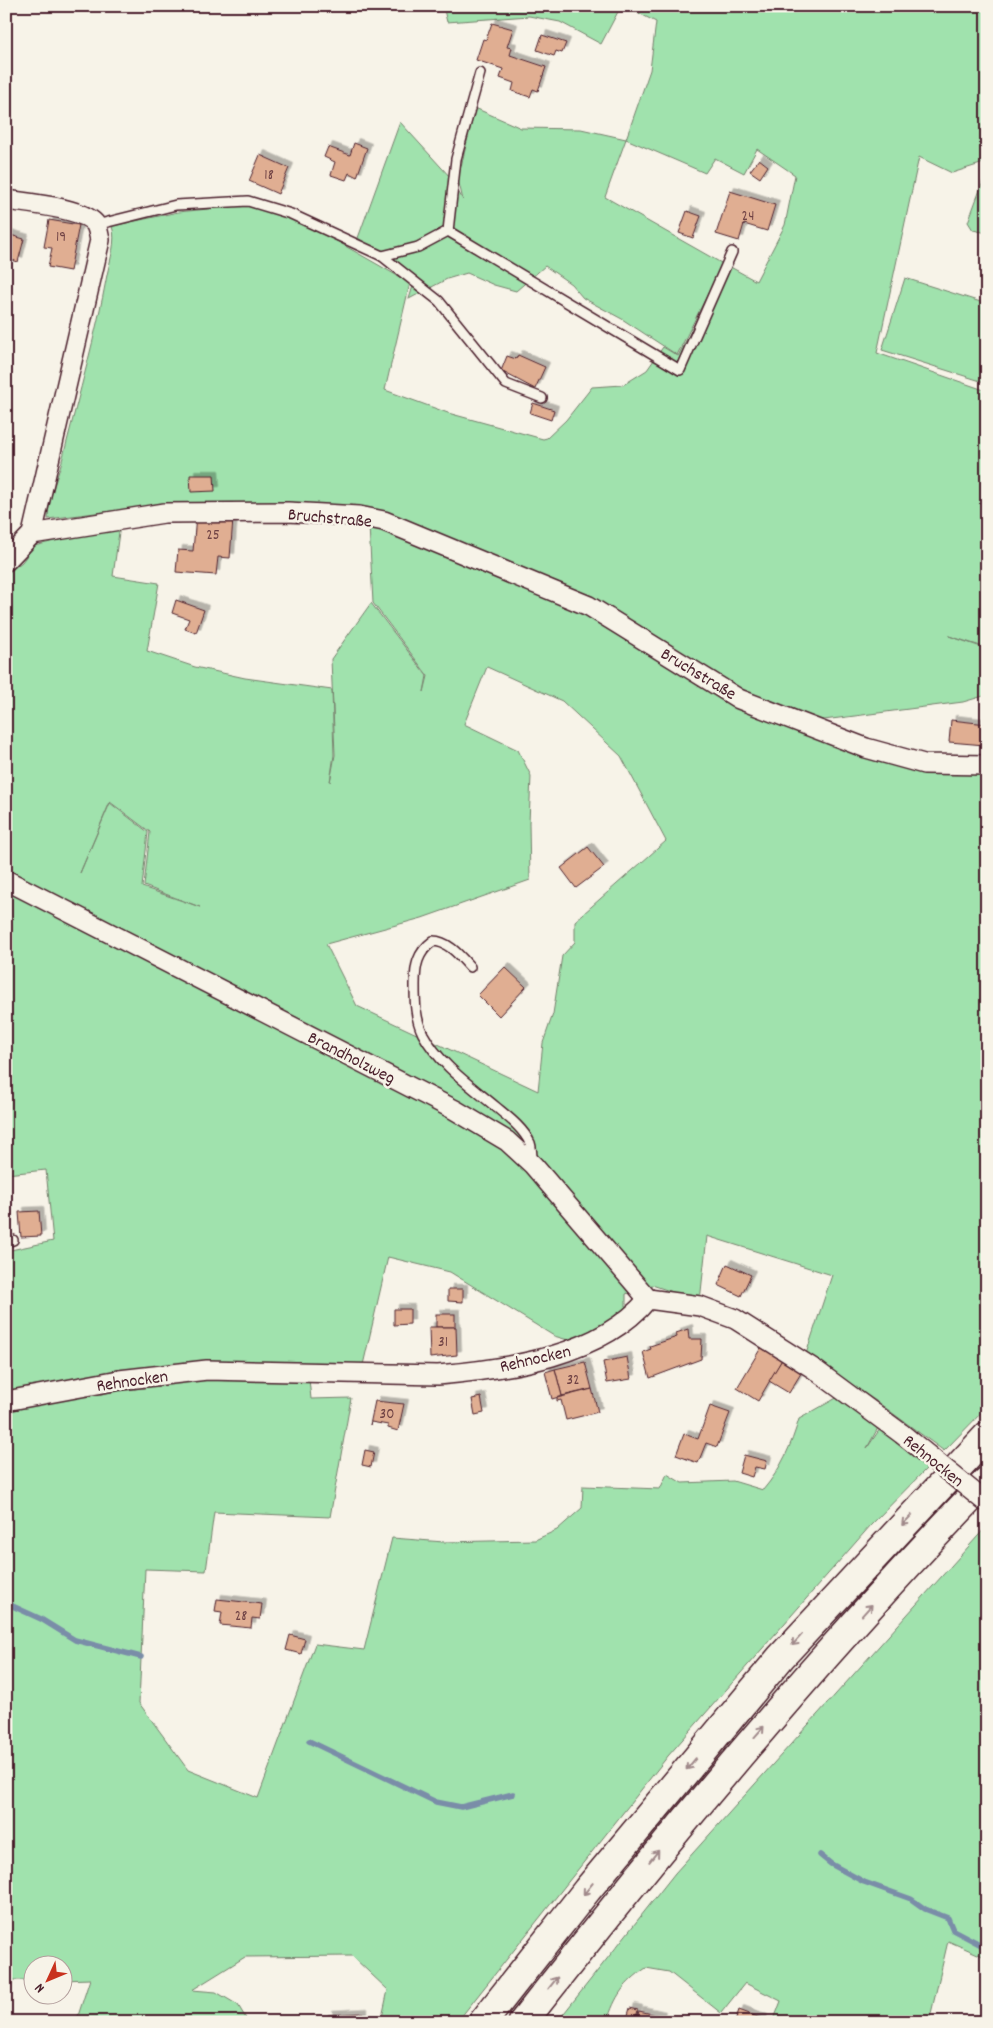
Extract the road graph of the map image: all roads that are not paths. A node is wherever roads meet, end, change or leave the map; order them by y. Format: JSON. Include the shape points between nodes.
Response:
{"nodes":[{"id":1,"x":480,"y":74,"type":"dead end"},
{"id":2,"x":6,"y":200,"type":"edge"},
{"id":3,"x":96,"y":225,"type":"junction"},
{"id":4,"x":448,"y":231,"type":"junction"},
{"id":5,"x":732,"y":252,"type":"dead end"},
{"id":6,"x":382,"y":256,"type":"junction"},
{"id":7,"x":542,"y":398,"type":"dead end"},
{"id":8,"x":32,"y":534,"type":"junction"},
{"id":9,"x":6,"y":561,"type":"edge"},
{"id":10,"x":987,"y":765,"type":"edge"},
{"id":11,"x":6,"y":880,"type":"edge"},
{"id":12,"x":470,"y":967,"type":"dead end"},
{"id":13,"x":533,"y":1165,"type":"junction"},
{"id":14,"x":648,"y":1299,"type":"junction"},
{"id":15,"x":6,"y":1402,"type":"edge"},
{"id":16,"x":987,"y":1436,"type":"edge"},
{"id":17,"x":987,"y":1481,"type":"edge"},
{"id":18,"x":987,"y":1502,"type":"edge"},
{"id":19,"x":483,"y":2022,"type":"edge"},
{"id":20,"x":523,"y":2022,"type":"edge"}],
"edges":[{"from":1,"to":4,"type":"lane","via":[[456,159]]},
{"from":2,"to":3,"type":"street","via":[[63,210],[88,217]]},
{"from":3,"to":6,"type":"lane","via":[[176,205],[248,201],[291,214]]},
{"from":3,"to":8,"type":"street","via":[[100,240],[97,260]]},
{"from":4,"to":5,"type":"lane","via":[[680,370]]},
{"from":4,"to":6,"type":"lane","via":[[418,246]]},
{"from":6,"to":7,"type":"lane","via":[[439,301],[506,384]]},
{"from":8,"to":9,"type":"street"},
{"from":8,"to":10,"type":"street","name":"Bruchstraße","via":[[164,513],[288,512],[359,516],[384,522],[589,606],[739,699],[866,748],[924,764]]},
{"from":11,"to":13,"type":"street","name":"Brandholzweg","via":[[455,1110],[506,1140]]},
{"from":12,"to":13,"type":"lane","via":[[439,941],[433,941],[421,952],[415,970],[415,1009],[419,1024],[431,1047],[525,1135],[531,1146]]},
{"from":13,"to":14,"type":"street","name":"Brandholzweg"},
{"from":14,"to":15,"type":"street","name":"Rehnocken","via":[[635,1315],[606,1336],[579,1348],[473,1372],[438,1375],[207,1370],[119,1380]]},
{"from":14,"to":18,"type":"street","name":"Rehnocken","bridge":true,"via":[[700,1306],[735,1319],[814,1369]]},
{"from":16,"to":19,"type":"highway","one_way":true,"via":[[781,1657],[587,1890]]},
{"from":20,"to":17,"type":"highway","one_way":true,"via":[[709,1790],[806,1678]]}]}
